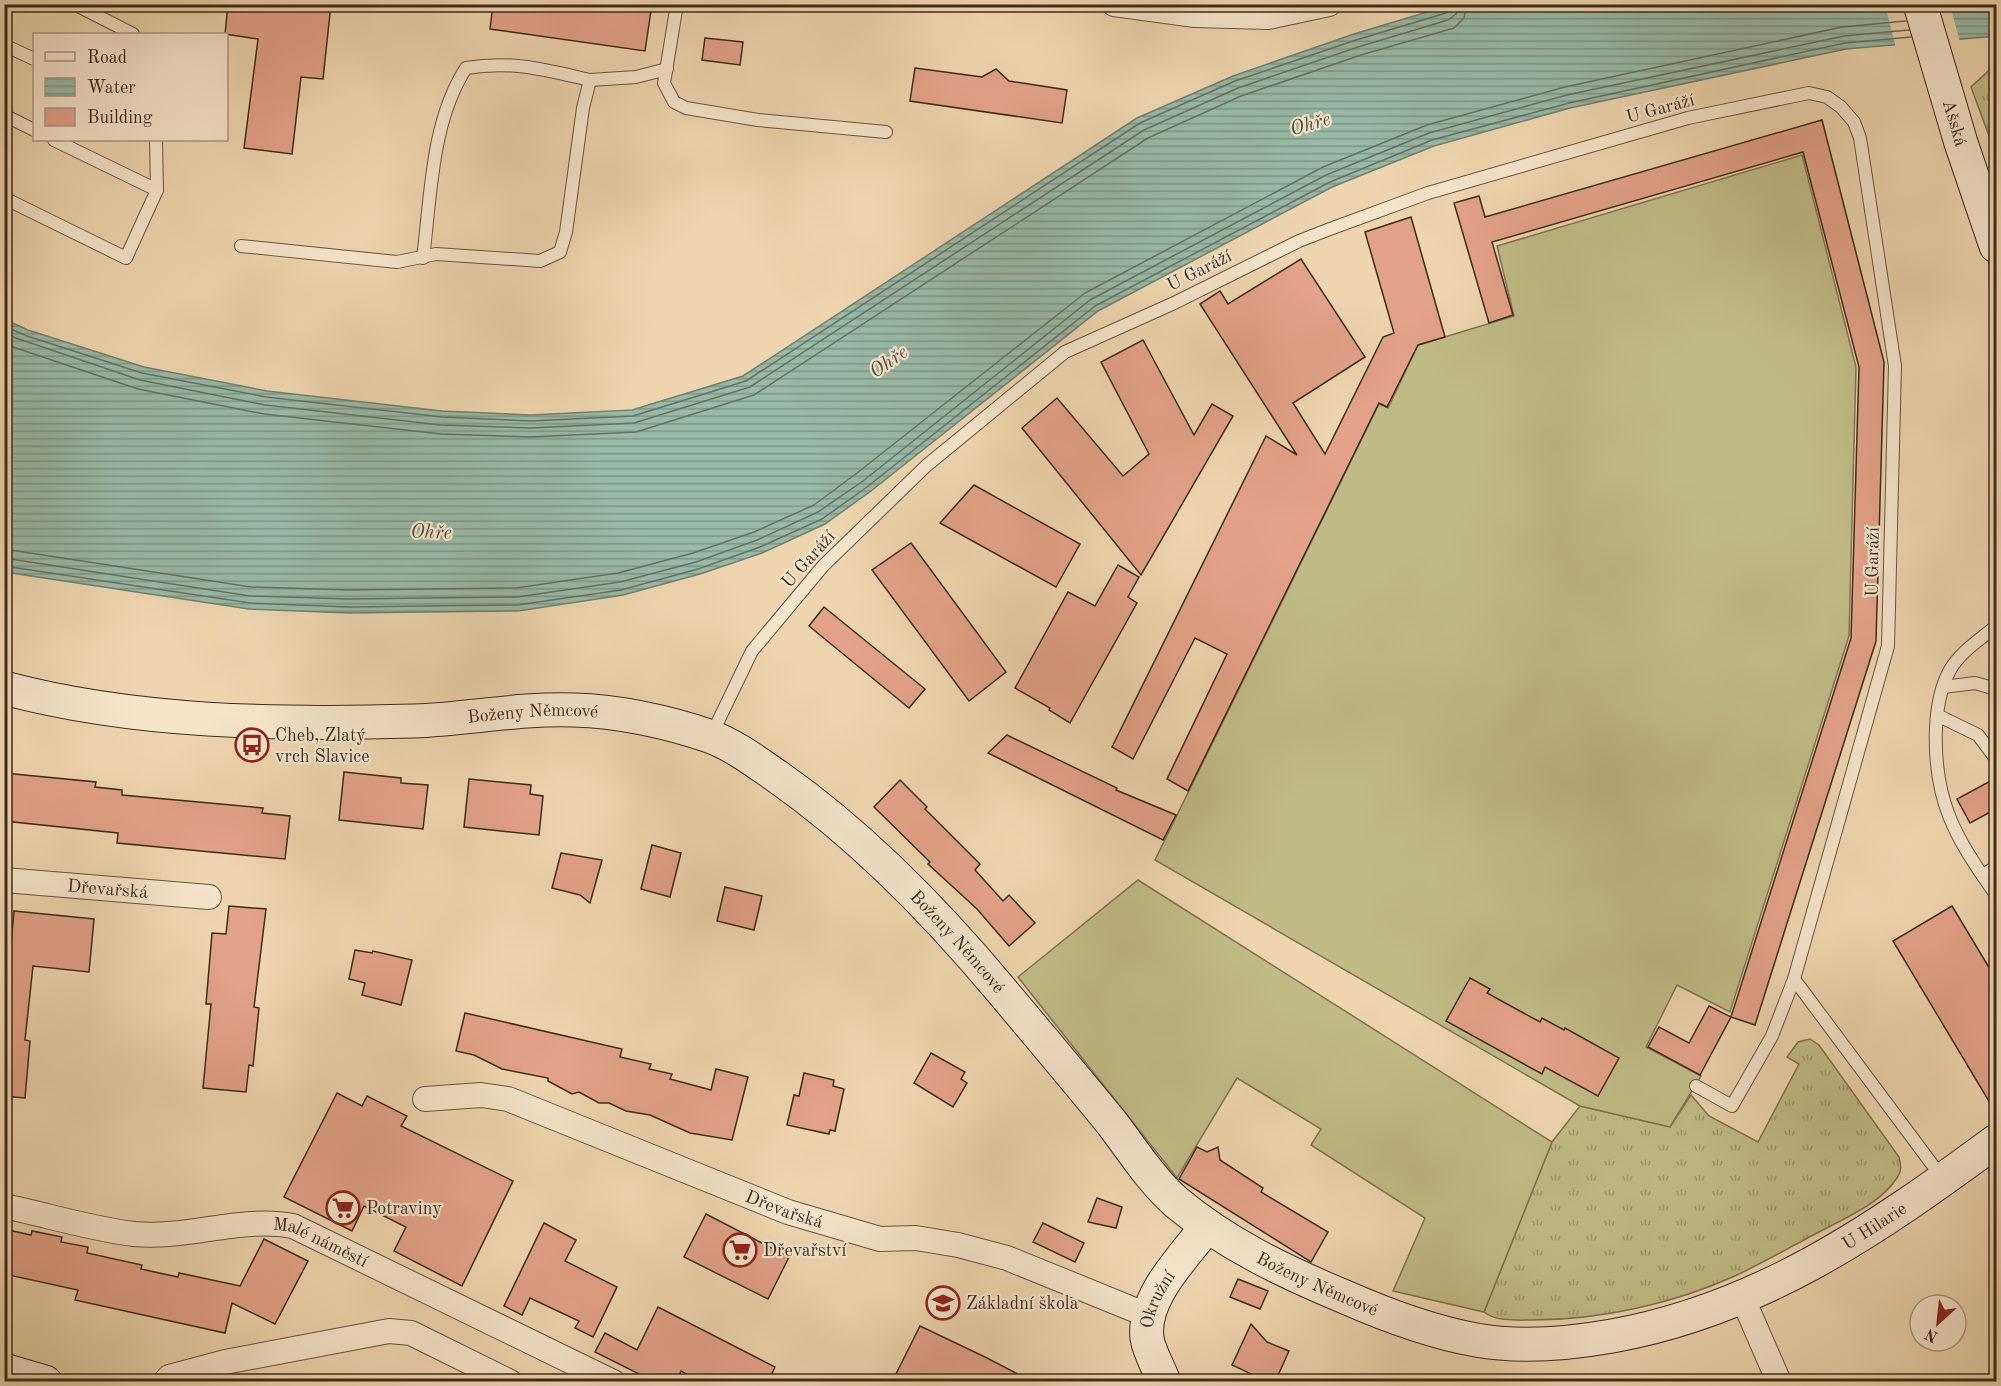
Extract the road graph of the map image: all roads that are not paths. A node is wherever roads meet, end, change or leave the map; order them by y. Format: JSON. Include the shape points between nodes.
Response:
{"nodes":[{"id":1,"x":74,"y":4,"type":"edge"},
{"id":2,"x":677,"y":4,"type":"edge"},
{"id":3,"x":1114,"y":4,"type":"edge"},
{"id":4,"x":1329,"y":4,"type":"edge"},
{"id":5,"x":1920,"y":4,"type":"edge"},
{"id":6,"x":131,"y":33,"type":"edge"},
{"id":7,"x":4,"y":45,"type":"edge"},
{"id":8,"x":33,"y":59,"type":"edge"},
{"id":9,"x":667,"y":69,"type":"junction"},
{"id":10,"x":590,"y":80,"type":"junction"},
{"id":11,"x":4,"y":115,"type":"edge"},
{"id":12,"x":33,"y":130,"type":"edge"},
{"id":13,"x":886,"y":132,"type":"dead end"},
{"id":14,"x":56,"y":141,"type":"edge"},
{"id":15,"x":156,"y":141,"type":"edge"},
{"id":16,"x":157,"y":190,"type":"junction"},
{"id":17,"x":4,"y":198,"type":"edge"},
{"id":18,"x":1996,"y":243,"type":"edge"},
{"id":19,"x":241,"y":246,"type":"dead end"},
{"id":20,"x":423,"y":258,"type":"junction"},
{"id":21,"x":1996,"y":293,"type":"edge"},
{"id":22,"x":1996,"y":626,"type":"edge"},
{"id":23,"x":1943,"y":687,"type":"junction"},
{"id":24,"x":4,"y":688,"type":"edge"},
{"id":25,"x":1996,"y":689,"type":"edge"},
{"id":26,"x":1937,"y":715,"type":"junction"},
{"id":27,"x":710,"y":737,"type":"junction"},
{"id":28,"x":1996,"y":759,"type":"edge"},
{"id":29,"x":1996,"y":866,"type":"edge"},
{"id":30,"x":1983,"y":876,"type":"junction"},
{"id":31,"x":4,"y":880,"type":"edge"},
{"id":32,"x":1996,"y":895,"type":"edge"},
{"id":33,"x":209,"y":897,"type":"dead end"},
{"id":34,"x":1794,"y":979,"type":"junction"},
{"id":35,"x":1696,"y":1086,"type":"dead end"},
{"id":36,"x":425,"y":1099,"type":"dead end"},
{"id":37,"x":1996,"y":1142,"type":"edge"},
{"id":38,"x":1944,"y":1180,"type":"junction"},
{"id":39,"x":4,"y":1206,"type":"edge"},
{"id":40,"x":1207,"y":1226,"type":"junction"},
{"id":41,"x":1743,"y":1299,"type":"junction"},
{"id":42,"x":1148,"y":1315,"type":"junction"},
{"id":43,"x":4,"y":1370,"type":"edge"},
{"id":44,"x":45,"y":1382,"type":"edge"},
{"id":45,"x":165,"y":1382,"type":"edge"},
{"id":46,"x":510,"y":1382,"type":"edge"},
{"id":47,"x":613,"y":1382,"type":"edge"},
{"id":48,"x":1164,"y":1382,"type":"edge"},
{"id":49,"x":1779,"y":1382,"type":"edge"}],
"edges":[{"from":1,"to":6,"type":"lane"},
{"from":2,"to":9,"type":"lane"},
{"from":3,"to":4,"type":"street","via":[[1196,15],[1268,17]]},
{"from":5,"to":18,"type":"street","name":"Ašská"},
{"from":7,"to":8,"type":"lane"},
{"from":9,"to":10,"type":"lane","via":[[636,77]]},
{"from":9,"to":13,"type":"lane","via":[[666,90],[674,102],[686,108],[758,120]]},
{"from":10,"to":20,"type":"lane","via":[[560,252],[540,261],[436,254]]},
{"from":10,"to":20,"type":"lane","via":[[521,64],[466,68],[454,87],[436,155]]},
{"from":11,"to":12,"type":"lane"},
{"from":14,"to":16,"type":"lane"},
{"from":15,"to":16,"type":"lane"},
{"from":16,"to":17,"type":"lane","via":[[126,258]]},
{"from":18,"to":21,"type":"lane"},
{"from":19,"to":20,"type":"lane","via":[[397,262]]},
{"from":22,"to":23,"type":"lane","via":[[1962,655],[1950,669]]},
{"from":23,"to":25,"type":"lane","via":[[1975,683]]},
{"from":23,"to":26,"type":"lane"},
{"from":24,"to":27,"type":"street","name":"Boženy Němcové","via":[[74,702],[256,722],[438,720],[574,710],[628,716]]},
{"from":26,"to":28,"type":"lane","via":[[1978,735]]},
{"from":26,"to":30,"type":"lane","via":[[1935,752],[1940,795],[1964,848]]},
{"from":27,"to":34,"type":"lane","name":"U Garáží","via":[[752,651],[823,566],[926,466],[1065,351],[1299,241],[1428,193],[1688,118],[1792,94],[1818,94],[1849,114],[1860,138],[1895,366],[1888,646]]},
{"from":27,"to":40,"type":"street","name":"Boženy Němcové","via":[[746,754],[829,815],[951,930],[1170,1197]]},
{"from":29,"to":30,"type":"lane"},
{"from":30,"to":32,"type":"lane"},
{"from":31,"to":33,"type":"street","name":"Dřevařská"},
{"from":34,"to":35,"type":"lane","name":"U Garáží","via":[[1772,1036],[1732,1106]]},
{"from":34,"to":38,"type":"lane"},
{"from":36,"to":42,"type":"street","name":"Dřevařská","via":[[482,1095],[508,1100],[788,1212],[880,1239],[916,1238],[1007,1258]]},
{"from":37,"to":38,"type":"street","name":"U Hilarie"},
{"from":38,"to":41,"type":"street","name":"U Hilarie","via":[[1849,1244]]},
{"from":39,"to":47,"type":"street","name":"Malé náměstí","via":[[134,1234],[186,1234],[271,1222],[293,1226]]},
{"from":40,"to":41,"type":"street","name":"Boženy Němcové","via":[[1286,1272],[1361,1304],[1438,1331],[1478,1340],[1520,1345],[1575,1342],[1663,1327]]},
{"from":40,"to":42,"type":"street","name":"Okružní","via":[[1161,1288]]},
{"from":41,"to":49,"type":"street"},
{"from":42,"to":48,"type":"street","name":"Okružní","via":[[1147,1340]]},
{"from":43,"to":44,"type":"street"},
{"from":45,"to":46,"type":"street","via":[[169,1377],[218,1364],[389,1331],[411,1333]]}]}
